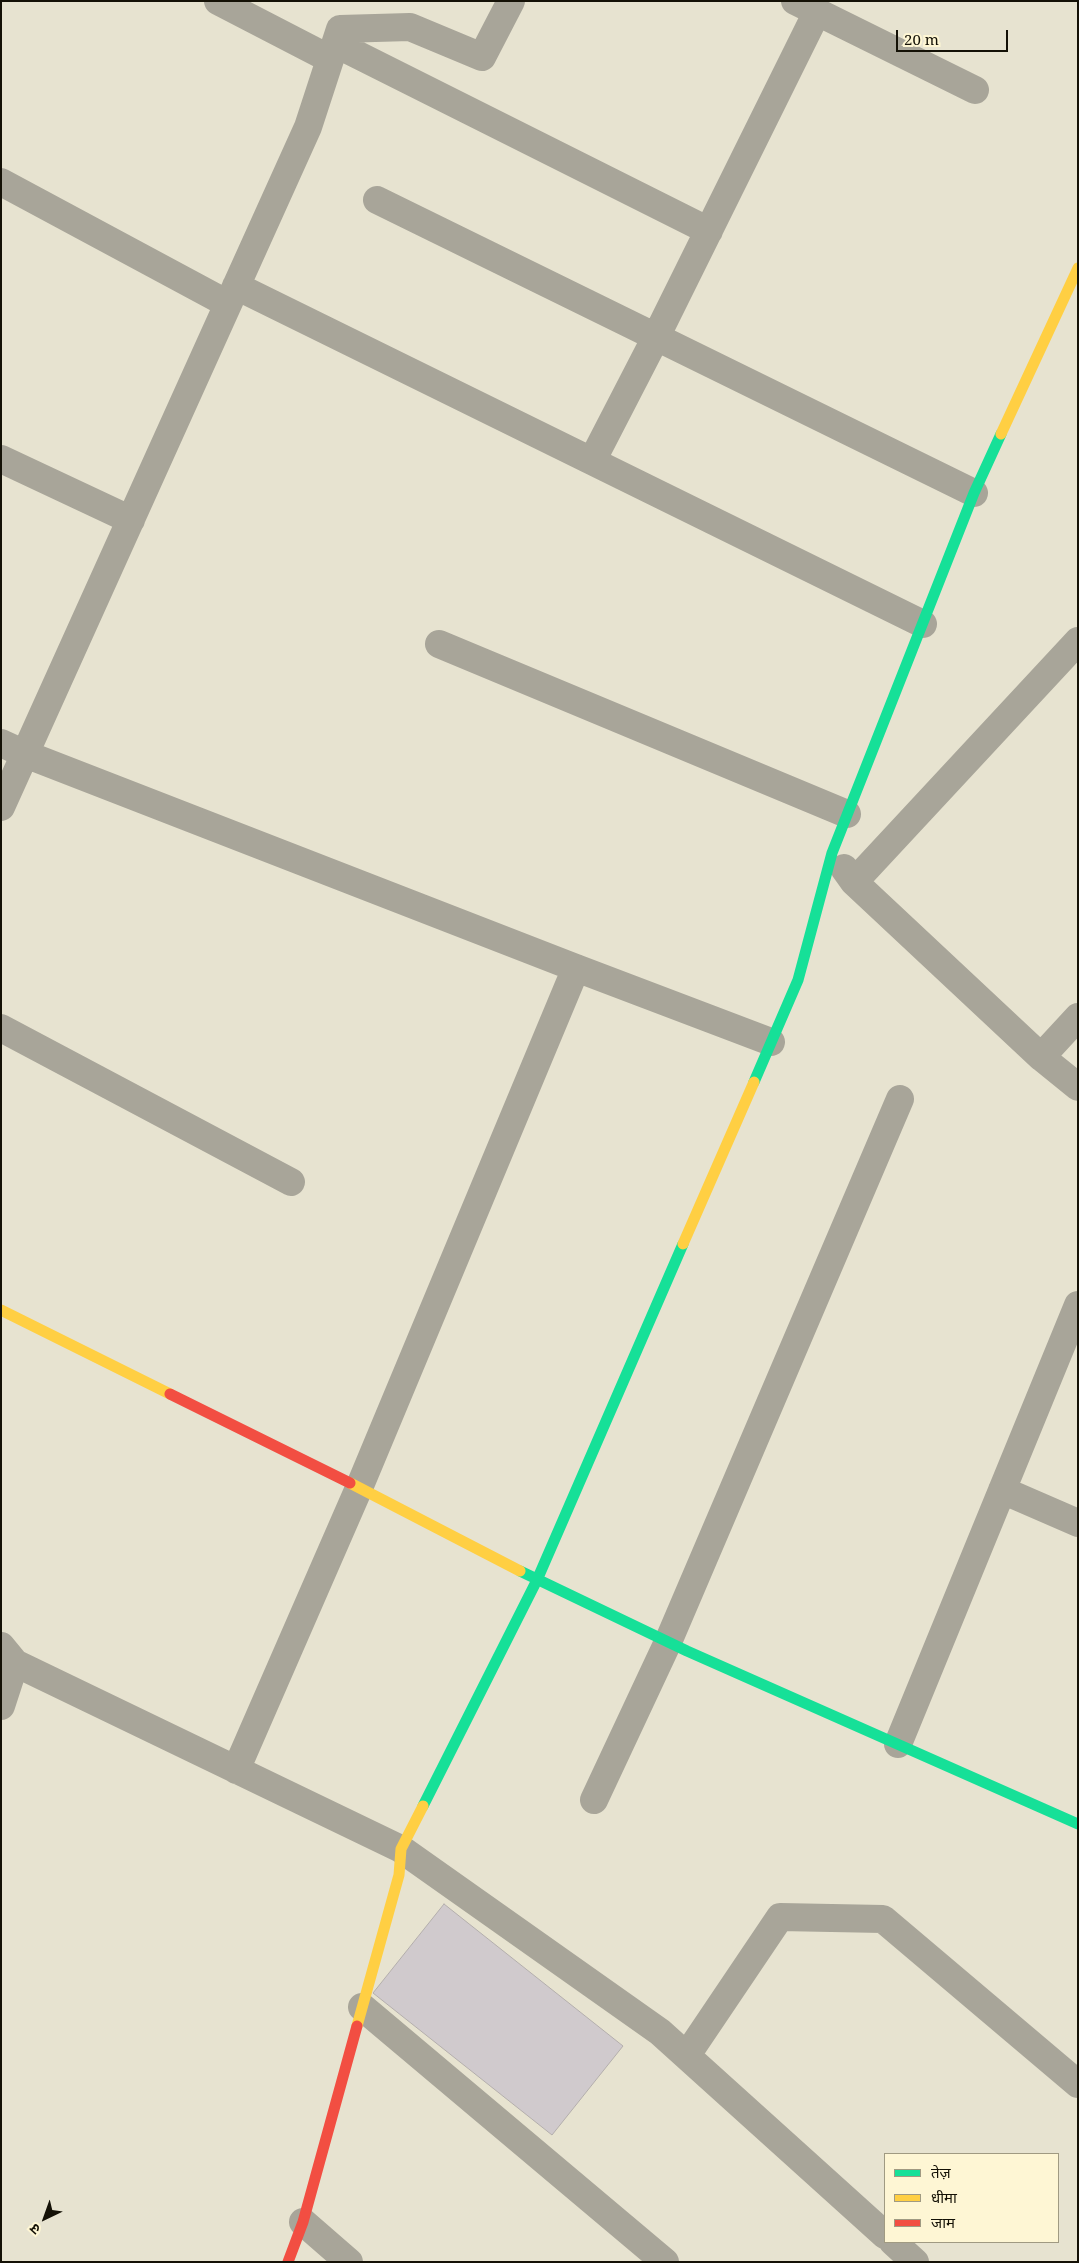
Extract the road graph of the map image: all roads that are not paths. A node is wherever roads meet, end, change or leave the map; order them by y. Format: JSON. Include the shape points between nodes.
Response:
{"nodes":[{"id":1,"x":218,"y":1,"type":"edge"},
{"id":2,"x":511,"y":1,"type":"edge"},
{"id":3,"x":806,"y":7,"type":"edge"},
{"id":4,"x":333,"y":51,"type":"junction"},
{"id":5,"x":975,"y":90,"type":"dead end"},
{"id":6,"x":1,"y":182,"type":"edge"},
{"id":7,"x":378,"y":200,"type":"dead end"},
{"id":8,"x":709,"y":231,"type":"junction"},
{"id":9,"x":1078,"y":268,"type":"edge"},
{"id":10,"x":232,"y":295,"type":"junction"},
{"id":11,"x":656,"y":337,"type":"junction"},
{"id":12,"x":1,"y":459,"type":"edge"},
{"id":13,"x":592,"y":461,"type":"junction"},
{"id":14,"x":974,"y":493,"type":"junction"},
{"id":15,"x":131,"y":520,"type":"junction"},
{"id":16,"x":923,"y":624,"type":"junction"},
{"id":17,"x":1078,"y":641,"type":"edge"},
{"id":18,"x":439,"y":644,"type":"dead end"},
{"id":19,"x":1,"y":742,"type":"edge"},
{"id":20,"x":25,"y":754,"type":"junction"},
{"id":21,"x":1,"y":807,"type":"edge"},
{"id":22,"x":847,"y":814,"type":"junction"},
{"id":23,"x":832,"y":853,"type":"junction"},
{"id":24,"x":854,"y":882,"type":"junction"},
{"id":25,"x":576,"y":968,"type":"junction"},
{"id":26,"x":1078,"y":1017,"type":"edge"},
{"id":27,"x":1,"y":1028,"type":"edge"},
{"id":28,"x":771,"y":1042,"type":"junction"},
{"id":29,"x":1041,"y":1058,"type":"junction"},
{"id":30,"x":1078,"y":1087,"type":"edge"},
{"id":31,"x":900,"y":1099,"type":"dead end"},
{"id":32,"x":291,"y":1182,"type":"dead end"},
{"id":33,"x":1078,"y":1305,"type":"edge"},
{"id":34,"x":1,"y":1310,"type":"edge"},
{"id":35,"x":359,"y":1488,"type":"junction"},
{"id":36,"x":1002,"y":1490,"type":"junction"},
{"id":37,"x":1078,"y":1523,"type":"edge"},
{"id":38,"x":537,"y":1580,"type":"junction"},
{"id":39,"x":668,"y":1642,"type":"junction"},
{"id":40,"x":8,"y":1655,"type":"edge"},
{"id":41,"x":1,"y":1706,"type":"edge"},
{"id":42,"x":898,"y":1744,"type":"junction"},
{"id":43,"x":236,"y":1770,"type":"junction"},
{"id":44,"x":594,"y":1800,"type":"dead end"},
{"id":45,"x":1078,"y":1824,"type":"edge"},
{"id":46,"x":402,"y":1849,"type":"junction"},
{"id":47,"x":362,"y":2007,"type":"junction"},
{"id":48,"x":687,"y":2055,"type":"junction"},
{"id":49,"x":1078,"y":2084,"type":"edge"},
{"id":50,"x":303,"y":2222,"type":"junction"},
{"id":51,"x":884,"y":2234,"type":"edge"},
{"id":52,"x":894,"y":2243,"type":"edge"},
{"id":53,"x":288,"y":2262,"type":"edge"},
{"id":54,"x":349,"y":2262,"type":"edge"},
{"id":55,"x":665,"y":2262,"type":"edge"},
{"id":56,"x":915,"y":2262,"type":"edge"}],
"edges":[{"from":1,"to":4,"type":"street"},
{"from":2,"to":4,"type":"street","via":[[482,57],[410,26],[340,28]]},
{"from":3,"to":5,"type":"street"},
{"from":3,"to":8,"type":"street"},
{"from":4,"to":8,"type":"street"},
{"from":4,"to":10,"type":"street","via":[[308,127]]},
{"from":6,"to":10,"type":"street"},
{"from":7,"to":11,"type":"street"},
{"from":8,"to":11,"type":"street"},
{"from":9,"to":14,"type":"street"},
{"from":10,"to":13,"type":"street"},
{"from":10,"to":15,"type":"street"},
{"from":11,"to":13,"type":"street"},
{"from":11,"to":14,"type":"street"},
{"from":12,"to":15,"type":"street"},
{"from":13,"to":16,"type":"street"},
{"from":14,"to":16,"type":"street"},
{"from":15,"to":20,"type":"street"},
{"from":16,"to":22,"type":"street"},
{"from":17,"to":24,"type":"street"},
{"from":18,"to":22,"type":"street"},
{"from":19,"to":20,"type":"street"},
{"from":20,"to":21,"type":"street"},
{"from":20,"to":25,"type":"street"},
{"from":22,"to":23,"type":"street"},
{"from":23,"to":24,"type":"street"},
{"from":23,"to":28,"type":"street","via":[[798,980]]},
{"from":24,"to":29,"type":"street"},
{"from":25,"to":28,"type":"street"},
{"from":25,"to":35,"type":"street"},
{"from":26,"to":29,"type":"street"},
{"from":27,"to":32,"type":"street"},
{"from":28,"to":38,"type":"street"},
{"from":29,"to":30,"type":"street"},
{"from":31,"to":39,"type":"street"},
{"from":33,"to":36,"type":"street"},
{"from":34,"to":35,"type":"street"},
{"from":35,"to":38,"type":"street"},
{"from":35,"to":43,"type":"street"},
{"from":36,"to":37,"type":"street"},
{"from":36,"to":42,"type":"street"},
{"from":38,"to":39,"type":"street"},
{"from":38,"to":46,"type":"street"},
{"from":39,"to":42,"type":"street"},
{"from":39,"to":44,"type":"street"},
{"from":40,"to":41,"type":"street"},
{"from":40,"to":43,"type":"street"},
{"from":42,"to":45,"type":"street"},
{"from":43,"to":46,"type":"street"},
{"from":46,"to":47,"type":"street","via":[[398,1875]]},
{"from":46,"to":48,"type":"street","via":[[660,2032]]},
{"from":47,"to":50,"type":"street"},
{"from":47,"to":55,"type":"street"},
{"from":48,"to":49,"type":"street","via":[[780,1917],[883,1918]]},
{"from":48,"to":51,"type":"street"},
{"from":50,"to":53,"type":"street"},
{"from":50,"to":54,"type":"street"},
{"from":52,"to":56,"type":"street"}]}
